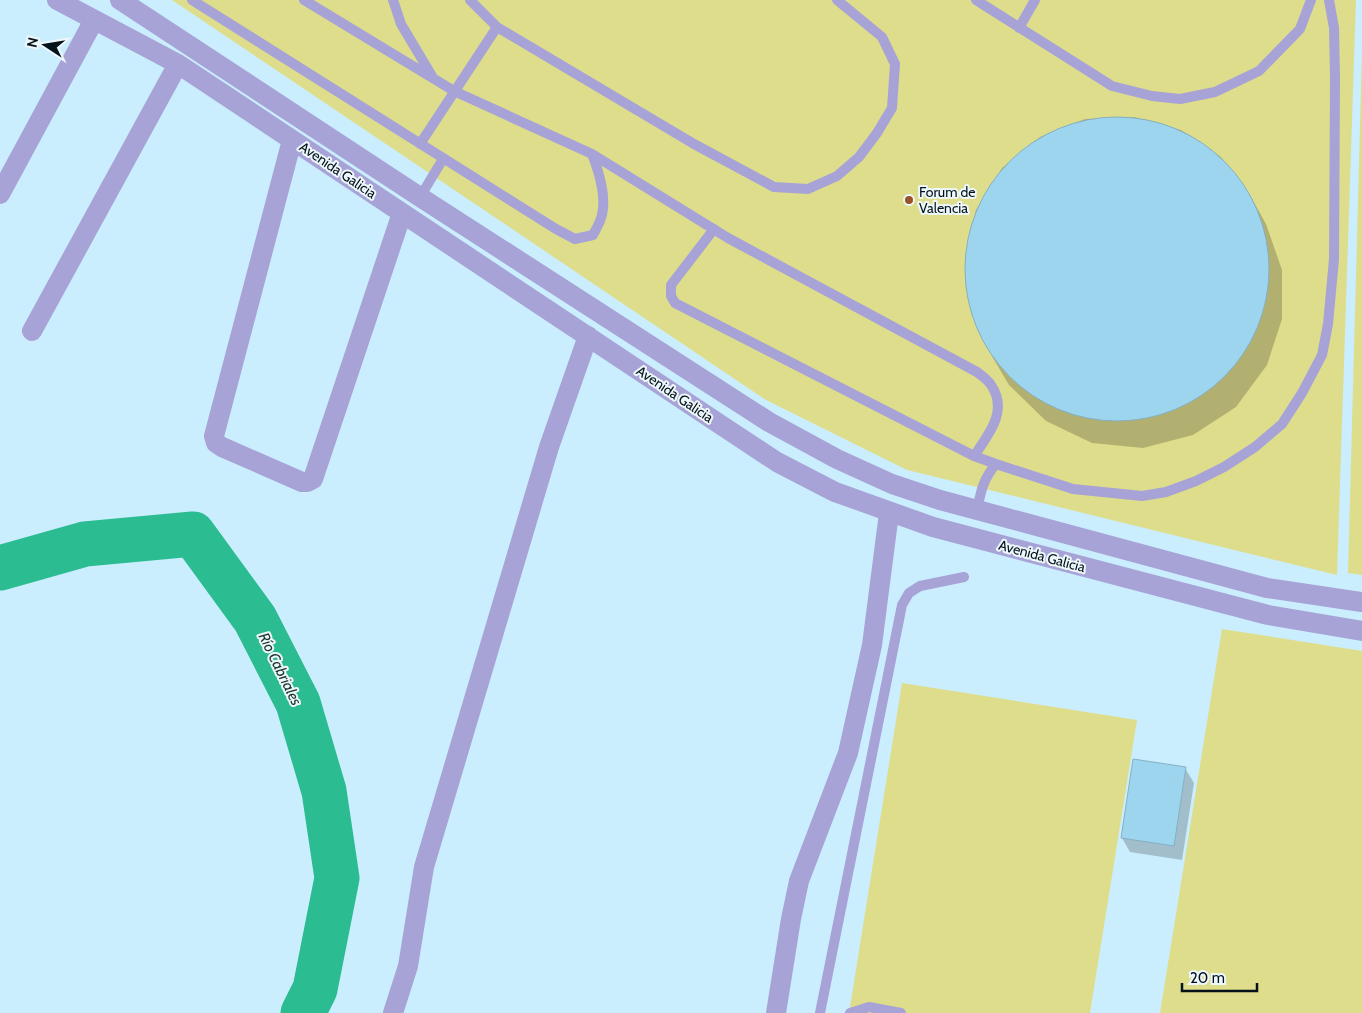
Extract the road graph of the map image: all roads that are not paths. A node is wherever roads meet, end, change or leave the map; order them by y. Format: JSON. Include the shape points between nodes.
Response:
{"nodes":[{"id":1,"x":57,"y":0,"type":"edge"},
{"id":2,"x":120,"y":0,"type":"edge"},
{"id":3,"x":192,"y":0,"type":"edge"},
{"id":4,"x":304,"y":0,"type":"edge"},
{"id":5,"x":393,"y":0,"type":"edge"},
{"id":6,"x":470,"y":0,"type":"edge"},
{"id":7,"x":837,"y":0,"type":"edge"},
{"id":8,"x":976,"y":0,"type":"edge"},
{"id":9,"x":1035,"y":0,"type":"edge"},
{"id":10,"x":1311,"y":0,"type":"edge"},
{"id":11,"x":1329,"y":0,"type":"edge"},
{"id":12,"x":94,"y":20,"type":"junction"},
{"id":13,"x":497,"y":27,"type":"junction"},
{"id":14,"x":1019,"y":28,"type":"junction"},
{"id":15,"x":178,"y":64,"type":"junction"},
{"id":16,"x":433,"y":77,"type":"junction"},
{"id":17,"x":454,"y":91,"type":"junction"},
{"id":18,"x":292,"y":140,"type":"junction"},
{"id":19,"x":420,"y":144,"type":"junction"},
{"id":20,"x":592,"y":154,"type":"junction"},
{"id":21,"x":443,"y":159,"type":"junction"},
{"id":22,"x":0,"y":194,"type":"edge"},
{"id":23,"x":420,"y":197,"type":"junction"},
{"id":24,"x":402,"y":213,"type":"junction"},
{"id":25,"x":714,"y":229,"type":"junction"},
{"id":26,"x":32,"y":330,"type":"dead end"},
{"id":27,"x":588,"y":336,"type":"junction"},
{"id":28,"x":974,"y":456,"type":"junction"},
{"id":29,"x":996,"y":464,"type":"junction"},
{"id":30,"x":977,"y":510,"type":"junction"},
{"id":31,"x":889,"y":513,"type":"junction"},
{"id":32,"x":1196,"y":568,"type":"junction"},
{"id":33,"x":964,"y":577,"type":"dead end"},
{"id":34,"x":1190,"y":594,"type":"junction"},
{"id":35,"x":1362,"y":602,"type":"edge"},
{"id":36,"x":1362,"y":631,"type":"edge"},
{"id":37,"x":393,"y":1013,"type":"edge"},
{"id":38,"x":776,"y":1013,"type":"edge"},
{"id":39,"x":820,"y":1013,"type":"edge"},
{"id":40,"x":850,"y":1013,"type":"edge"},
{"id":41,"x":902,"y":1013,"type":"edge"}],
"edges":[{"from":1,"to":12,"type":"street","name":"Avenida Galicia"},
{"from":2,"to":23,"type":"street","name":"Avenida Galicia"},
{"from":3,"to":19,"type":"lane"},
{"from":4,"to":16,"type":"lane"},
{"from":5,"to":16,"type":"lane","via":[[401,24]]},
{"from":6,"to":13,"type":"lane"},
{"from":7,"to":13,"type":"lane","via":[[882,38],[895,64],[892,108],[859,157],[837,176],[808,189],[774,187],[694,144]]},
{"from":8,"to":14,"type":"lane"},
{"from":9,"to":14,"type":"lane"},
{"from":10,"to":14,"type":"lane","via":[[1300,30],[1259,71],[1215,92],[1180,99],[1112,86]]},
{"from":11,"to":29,"type":"lane","via":[[1334,28],[1335,77],[1334,259],[1328,324],[1322,355],[1282,424],[1255,447],[1224,466],[1196,481],[1150,495],[1073,489]]},
{"from":12,"to":15,"type":"street","name":"Avenida Galicia"},
{"from":12,"to":22,"type":"street"},
{"from":13,"to":17,"type":"lane"},
{"from":15,"to":18,"type":"street","name":"Avenida Galicia"},
{"from":15,"to":26,"type":"street"},
{"from":16,"to":17,"type":"lane"},
{"from":17,"to":19,"type":"lane"},
{"from":17,"to":20,"type":"lane"},
{"from":18,"to":24,"type":"street","name":"Avenida Galicia"},
{"from":18,"to":24,"type":"street","via":[[214,436],[222,447],[302,482],[313,480]]},
{"from":19,"to":21,"type":"lane"},
{"from":20,"to":21,"type":"lane","via":[[601,177],[601,220],[592,235],[575,239]]},
{"from":20,"to":25,"type":"lane"},
{"from":21,"to":23,"type":"lane"},
{"from":23,"to":30,"type":"street","name":"Avenida Galicia","via":[[769,422],[892,484]]},
{"from":24,"to":27,"type":"street","name":"Avenida Galicia"},
{"from":25,"to":28,"type":"lane","via":[[977,372],[992,386],[999,407],[994,425]]},
{"from":25,"to":28,"type":"lane","via":[[671,285],[675,303]]},
{"from":27,"to":31,"type":"street","name":"Avenida Galicia","via":[[777,462],[835,492]]},
{"from":27,"to":37,"type":"street","via":[[549,447],[424,867],[408,966]]},
{"from":28,"to":29,"type":"lane"},
{"from":29,"to":30,"type":"lane","via":[[983,483]]},
{"from":30,"to":32,"type":"street","name":"Avenida Galicia"},
{"from":31,"to":34,"type":"street","name":"Avenida Galicia"},
{"from":31,"to":38,"type":"street","via":[[872,645],[848,753],[799,881]]},
{"from":32,"to":34,"type":"street"},
{"from":32,"to":35,"type":"street","name":"Avenida Galicia","via":[[1268,588]]},
{"from":33,"to":39,"type":"lane","via":[[920,586],[909,593],[902,605]]},
{"from":34,"to":36,"type":"street","name":"Avenida Galicia","via":[[1268,615]]},
{"from":40,"to":41,"type":"lane","via":[[869,1007]]}]}
